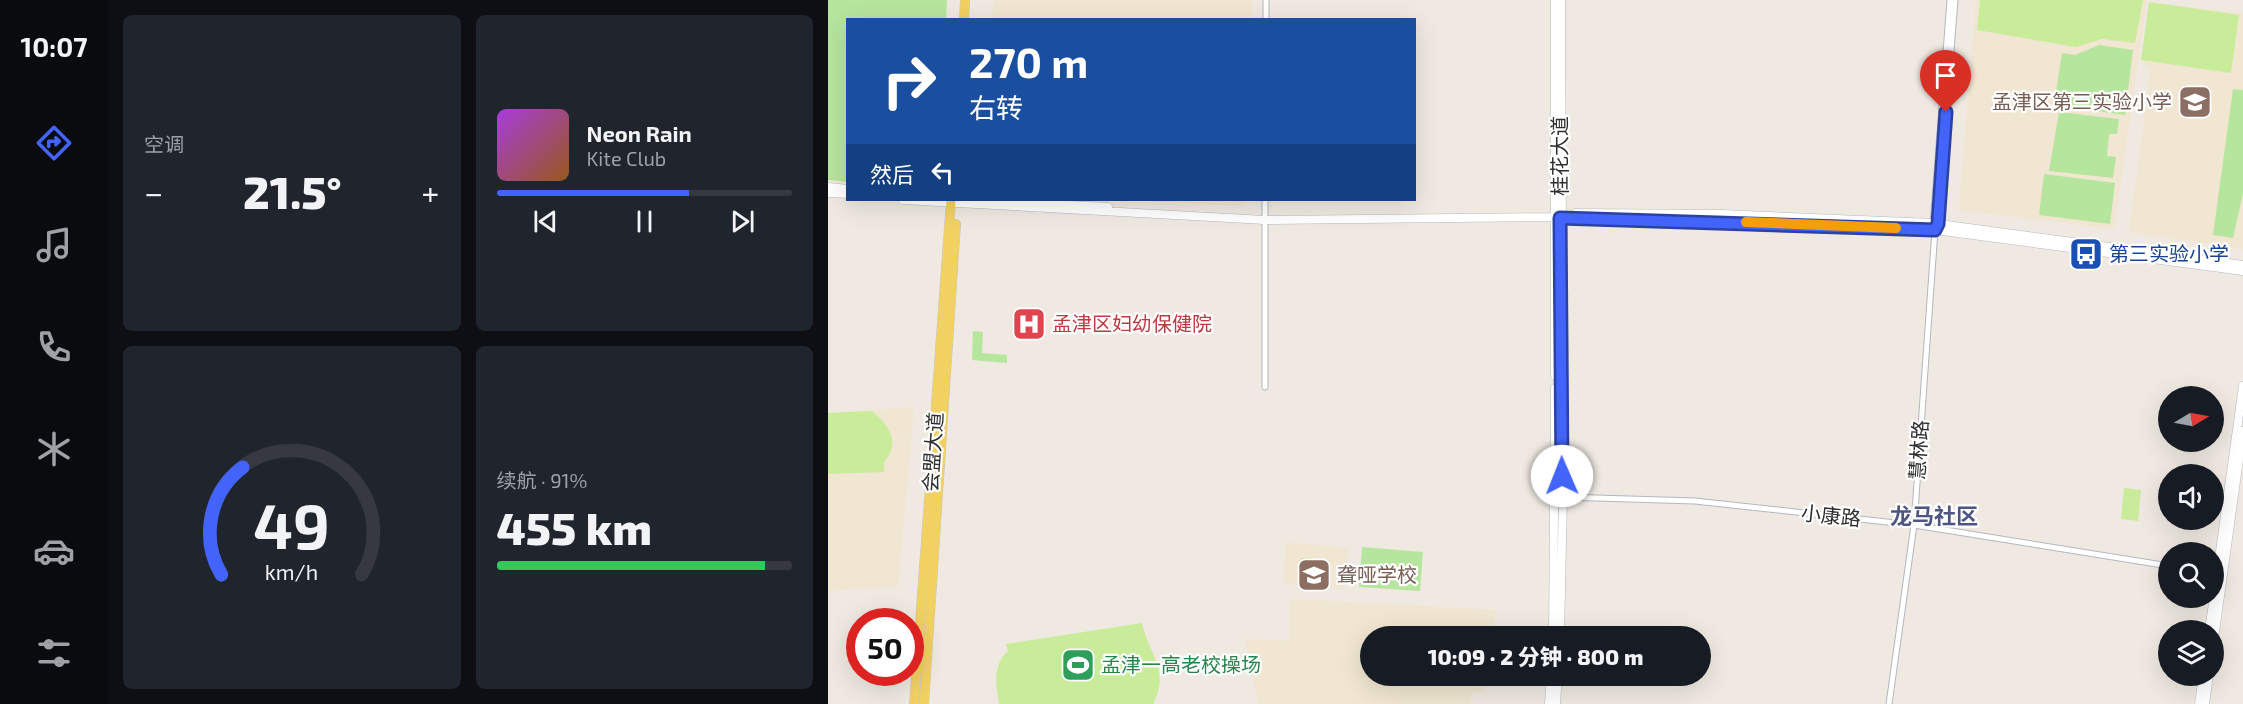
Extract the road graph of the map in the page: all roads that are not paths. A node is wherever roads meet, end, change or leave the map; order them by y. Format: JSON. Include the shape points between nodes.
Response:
{"nodes":[{"id":1,"x":965,"y":0,"type":"edge"},
{"id":2,"x":971,"y":0,"type":"edge"},
{"id":3,"x":1266,"y":0,"type":"edge"},
{"id":4,"x":1555,"y":0,"type":"edge"},
{"id":5,"x":1561,"y":0,"type":"edge"},
{"id":6,"x":1950,"y":0,"type":"edge"},
{"id":7,"x":1955,"y":0,"type":"edge"},
{"id":8,"x":964,"y":18,"type":"edge"},
{"id":9,"x":970,"y":18,"type":"edge"},
{"id":10,"x":1266,"y":18,"type":"edge"},
{"id":11,"x":828,"y":187,"type":"edge"},
{"id":12,"x":846,"y":189,"type":"edge"},
{"id":13,"x":828,"y":193,"type":"edge"},
{"id":14,"x":846,"y":194,"type":"edge"},
{"id":15,"x":928,"y":201,"type":"edge"},
{"id":16,"x":988,"y":201,"type":"edge"},
{"id":17,"x":1265,"y":201,"type":"edge"},
{"id":18,"x":954,"y":202,"type":"edge"},
{"id":19,"x":1557,"y":215,"type":"junction"},
{"id":20,"x":1265,"y":218,"type":"junction"},
{"id":21,"x":1935,"y":225,"type":"junction"},
{"id":22,"x":2243,"y":265,"type":"edge"},
{"id":23,"x":2243,"y":271,"type":"edge"},
{"id":24,"x":2243,"y":386,"type":"edge"},
{"id":25,"x":1264,"y":387,"type":"dead end"},
{"id":26,"x":2243,"y":432,"type":"edge"},
{"id":27,"x":1563,"y":497,"type":"junction"},
{"id":28,"x":1914,"y":525,"type":"junction"},
{"id":29,"x":2221,"y":542,"type":"edge"},
{"id":30,"x":2224,"y":542,"type":"edge"},
{"id":31,"x":2158,"y":564,"type":"edge"},
{"id":32,"x":1553,"y":626,"type":"edge"},
{"id":33,"x":1560,"y":626,"type":"edge"},
{"id":34,"x":1550,"y":686,"type":"edge"},
{"id":35,"x":1557,"y":686,"type":"edge"},
{"id":36,"x":2201,"y":686,"type":"edge"},
{"id":37,"x":2207,"y":686,"type":"edge"},
{"id":38,"x":915,"y":704,"type":"edge"},
{"id":39,"x":924,"y":704,"type":"edge"},
{"id":40,"x":1549,"y":704,"type":"edge"},
{"id":41,"x":1556,"y":704,"type":"edge"},
{"id":42,"x":1889,"y":704,"type":"edge"},
{"id":43,"x":2199,"y":704,"type":"edge"},
{"id":44,"x":2205,"y":704,"type":"edge"}],
"edges":[{"from":1,"to":8,"type":"main road"},
{"from":2,"to":9,"type":"main road"},
{"from":3,"to":10,"type":"street"},
{"from":4,"to":19,"type":"street","name":"桂花大道"},
{"from":5,"to":19,"type":"street","name":"桂花大道"},
{"from":6,"to":21,"type":"street","name":"慧林路"},
{"from":7,"to":21,"type":"street","name":"慧林路"},
{"from":11,"to":12,"type":"street"},
{"from":13,"to":14,"type":"street"},
{"from":15,"to":18,"type":"street"},
{"from":16,"to":20,"type":"street"},
{"from":17,"to":20,"type":"street"},
{"from":18,"to":20,"type":"street"},
{"from":18,"to":38,"type":"main road","name":"会盟大道"},
{"from":18,"to":39,"type":"main road","name":"会盟大道"},
{"from":19,"to":20,"type":"street"},
{"from":19,"to":21,"type":"street","via":[[1722,214]]},
{"from":19,"to":27,"type":"street","name":"桂花大道"},
{"from":19,"to":32,"type":"street","name":"桂花大道"},
{"from":20,"to":25,"type":"street"},
{"from":21,"to":22,"type":"street"},
{"from":21,"to":23,"type":"street"},
{"from":21,"to":28,"type":"street","name":"慧林路"},
{"from":24,"to":29,"type":"street"},
{"from":26,"to":30,"type":"street"},
{"from":27,"to":28,"type":"street","name":"小康路","via":[[1695,501]]},
{"from":27,"to":33,"type":"street","name":"桂花大道"},
{"from":28,"to":31,"type":"street","name":"小康路"},
{"from":28,"to":42,"type":"street","name":"慧林路"},
{"from":34,"to":40,"type":"street"},
{"from":35,"to":41,"type":"street"},
{"from":36,"to":43,"type":"street"},
{"from":37,"to":44,"type":"street"}]}
